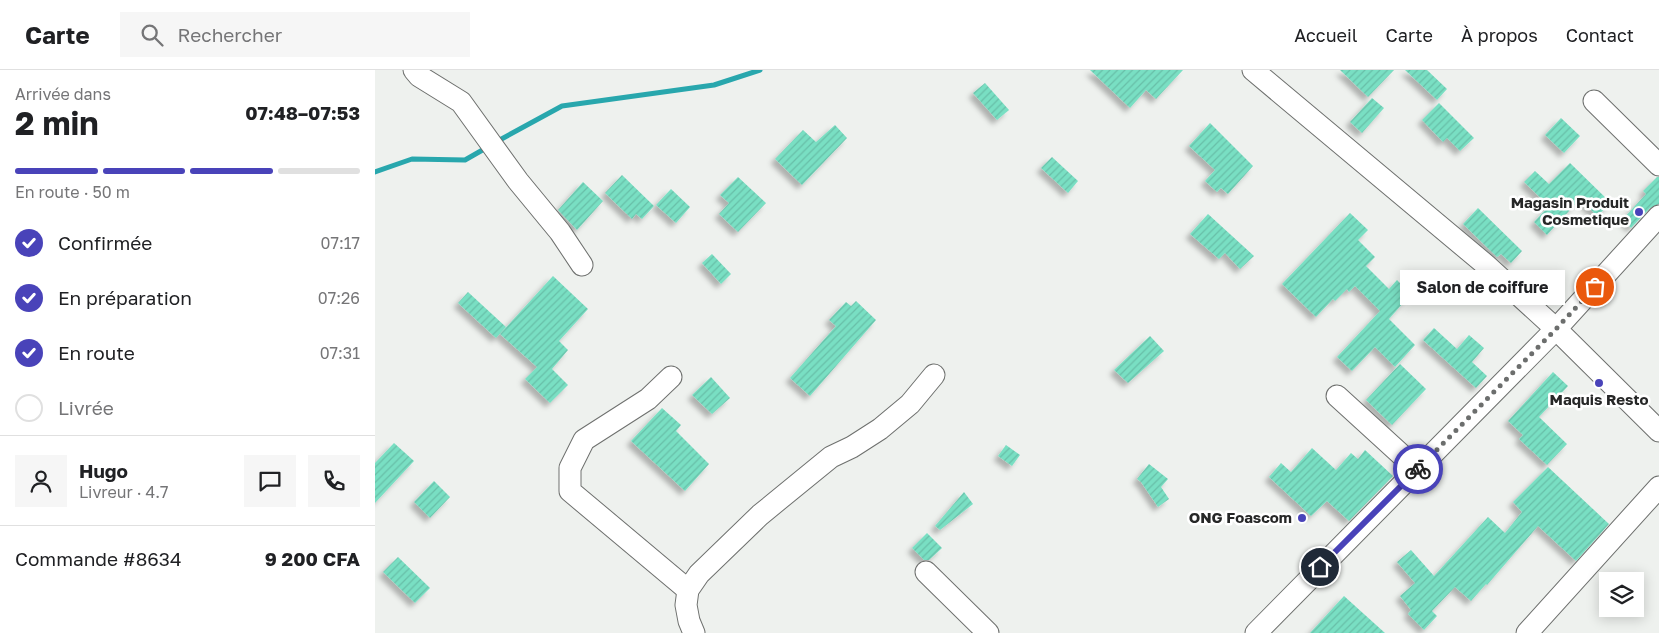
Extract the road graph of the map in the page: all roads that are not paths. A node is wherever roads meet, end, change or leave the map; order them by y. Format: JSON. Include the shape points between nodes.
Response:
{"nodes":[{"id":1,"x":414,"y":70,"type":"edge"},
{"id":2,"x":1253,"y":70,"type":"edge"},
{"id":3,"x":1594,"y":101,"type":"dead end"},
{"id":4,"x":1659,"y":165,"type":"edge"},
{"id":5,"x":1659,"y":216,"type":"edge"},
{"id":6,"x":582,"y":264,"type":"dead end"},
{"id":7,"x":1556,"y":329,"type":"junction"},
{"id":8,"x":934,"y":375,"type":"dead end"},
{"id":9,"x":671,"y":377,"type":"dead end"},
{"id":10,"x":1337,"y":396,"type":"dead end"},
{"id":11,"x":1659,"y":431,"type":"edge"},
{"id":12,"x":1417,"y":469,"type":"junction"},
{"id":13,"x":1659,"y":487,"type":"edge"},
{"id":14,"x":926,"y":572,"type":"dead end"},
{"id":15,"x":688,"y":590,"type":"junction"},
{"id":16,"x":694,"y":633,"type":"edge"},
{"id":17,"x":988,"y":633,"type":"edge"},
{"id":18,"x":1256,"y":633,"type":"edge"},
{"id":19,"x":1527,"y":633,"type":"edge"}],
"edges":[{"from":1,"to":6,"type":"street","via":[[461,102]]},
{"from":2,"to":7,"type":"street","via":[[1486,265]]},
{"from":3,"to":4,"type":"street"},
{"from":5,"to":7,"type":"street"},
{"from":7,"to":11,"type":"street"},
{"from":7,"to":12,"type":"street"},
{"from":8,"to":15,"type":"street","via":[[910,404],[880,429],[831,457],[760,515],[699,574]]},
{"from":9,"to":15,"type":"street","via":[[648,399],[584,440],[571,468],[570,491]]},
{"from":10,"to":12,"type":"street"},
{"from":12,"to":18,"type":"street"},
{"from":13,"to":19,"type":"street"},
{"from":14,"to":17,"type":"street"},
{"from":15,"to":16,"type":"street","via":[[686,605]]}]}
